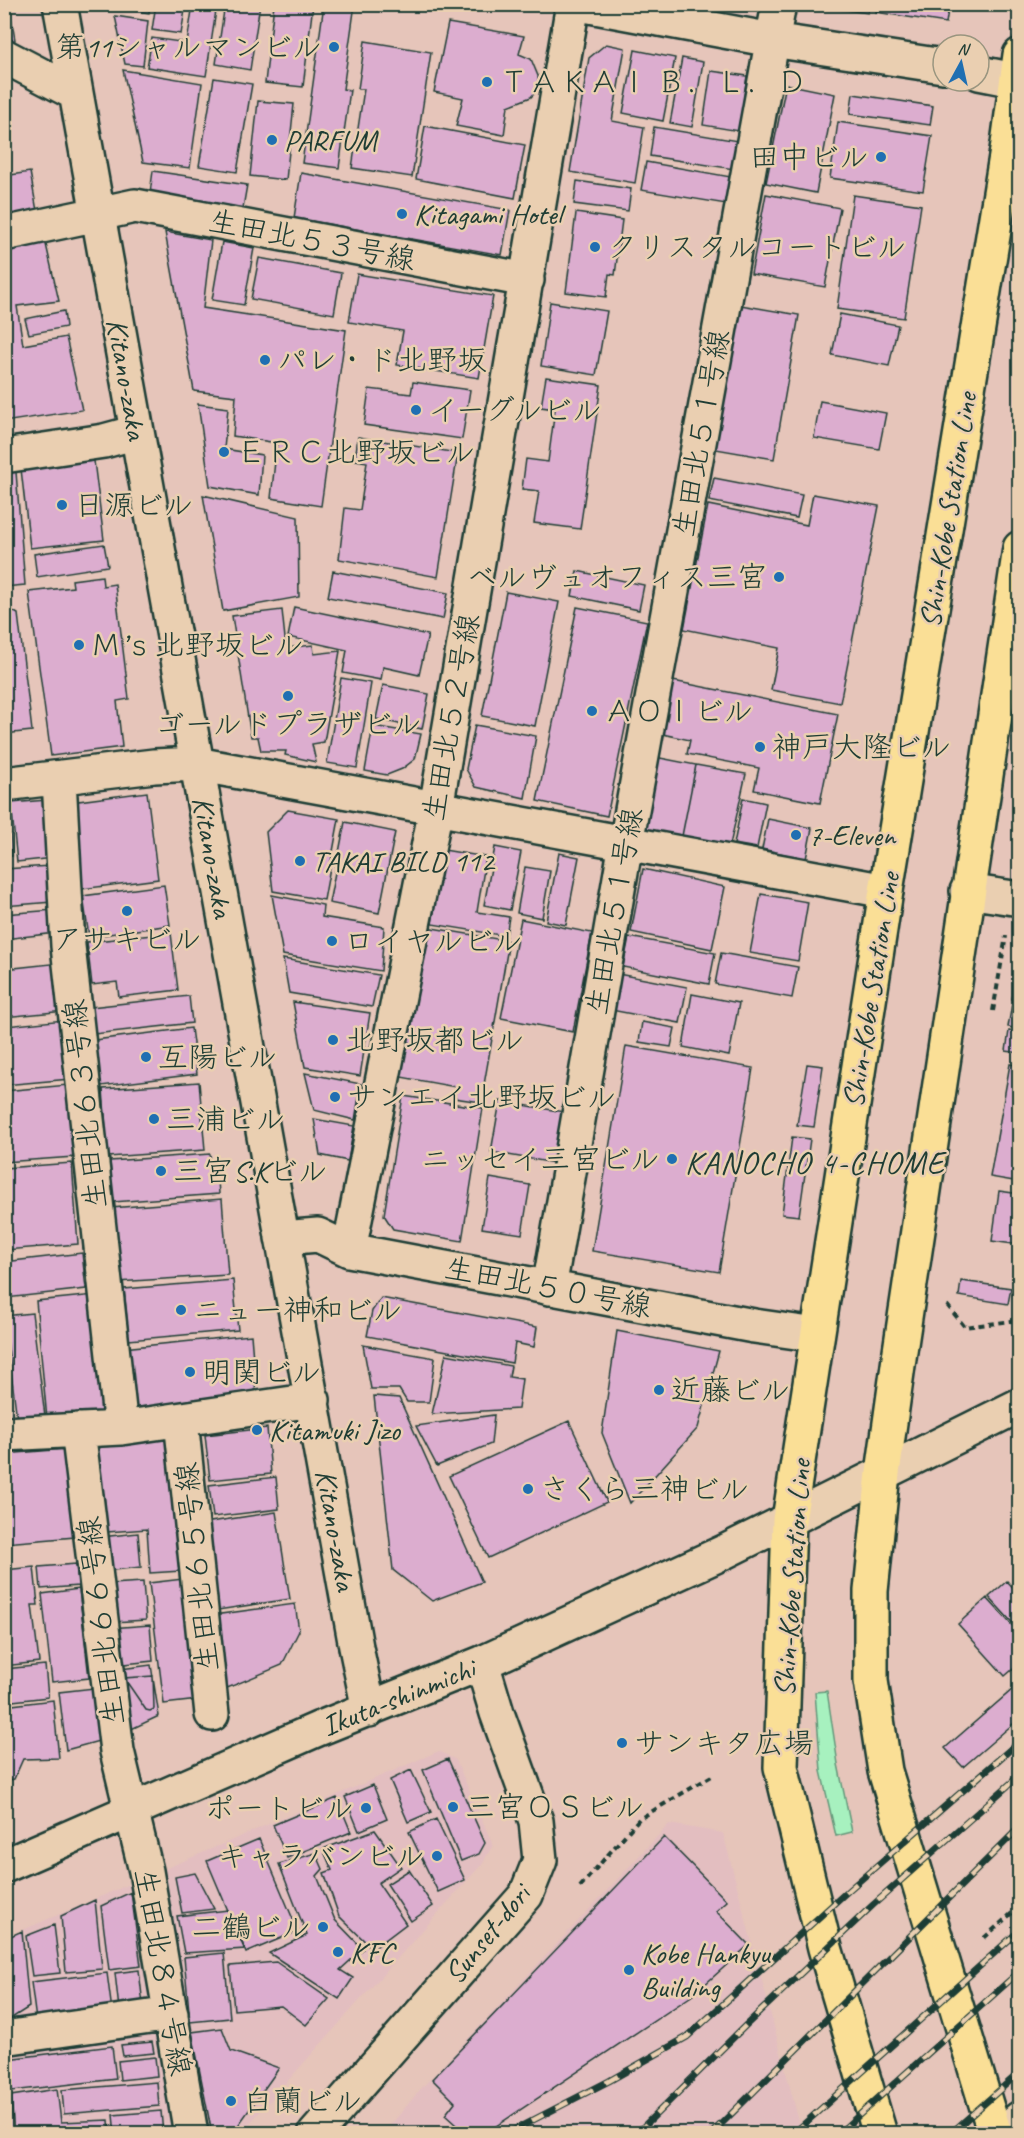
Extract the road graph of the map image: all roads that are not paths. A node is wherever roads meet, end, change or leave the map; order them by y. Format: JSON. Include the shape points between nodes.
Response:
{"nodes":[{"id":1,"x":60,"y":4,"type":"edge"},
{"id":2,"x":573,"y":4,"type":"edge"},
{"id":3,"x":579,"y":4,"type":"edge"},
{"id":4,"x":779,"y":4,"type":"edge"},
{"id":5,"x":772,"y":40,"type":"junction"},
{"id":6,"x":4,"y":56,"type":"edge"},
{"id":7,"x":931,"y":64,"type":"edge"},
{"id":8,"x":1018,"y":72,"type":"edge"},
{"id":9,"x":991,"y":73,"type":"edge"},
{"id":10,"x":75,"y":93,"type":"junction"},
{"id":11,"x":97,"y":214,"type":"junction"},
{"id":12,"x":4,"y":234,"type":"edge"},
{"id":13,"x":527,"y":280,"type":"junction"},
{"id":14,"x":137,"y":432,"type":"junction"},
{"id":15,"x":4,"y":456,"type":"edge"},
{"id":16,"x":1020,"y":548,"type":"edge"},
{"id":17,"x":196,"y":764,"type":"junction"},
{"id":18,"x":58,"y":779,"type":"junction"},
{"id":19,"x":4,"y":783,"type":"edge"},
{"id":20,"x":436,"y":808,"type":"junction"},
{"id":21,"x":626,"y":843,"type":"junction"},
{"id":22,"x":886,"y":891,"type":"junction"},
{"id":23,"x":967,"y":891,"type":"junction"},
{"id":24,"x":1016,"y":898,"type":"edge"},
{"id":25,"x":282,"y":1238,"type":"junction"},
{"id":26,"x":349,"y":1250,"type":"junction"},
{"id":27,"x":549,"y":1288,"type":"junction"},
{"id":28,"x":817,"y":1335,"type":"junction"},
{"id":29,"x":313,"y":1400,"type":"junction"},
{"id":30,"x":1020,"y":1405,"type":"edge"},
{"id":31,"x":181,"y":1420,"type":"junction"},
{"id":32,"x":121,"y":1428,"type":"junction"},
{"id":33,"x":78,"y":1430,"type":"junction"},
{"id":34,"x":4,"y":1434,"type":"edge"},
{"id":35,"x":883,"y":1473,"type":"junction"},
{"id":36,"x":789,"y":1520,"type":"junction"},
{"id":37,"x":483,"y":1663,"type":"junction"},
{"id":38,"x":369,"y":1710,"type":"junction"},
{"id":39,"x":212,"y":1714,"type":"dead end"},
{"id":40,"x":132,"y":1811,"type":"junction"},
{"id":41,"x":4,"y":1866,"type":"edge"},
{"id":42,"x":171,"y":2014,"type":"junction"},
{"id":43,"x":4,"y":2038,"type":"edge"},
{"id":44,"x":1020,"y":2118,"type":"edge"},
{"id":45,"x":191,"y":2133,"type":"edge"},
{"id":46,"x":315,"y":2133,"type":"edge"},
{"id":47,"x":880,"y":2133,"type":"edge"},
{"id":48,"x":995,"y":2133,"type":"edge"},
{"id":49,"x":1002,"y":2133,"type":"edge"}],
"edges":[{"from":1,"to":10,"type":"street","name":"Kitano-zaka"},
{"from":2,"to":13,"type":"street","name":"生田北５２号線"},
{"from":3,"to":5,"type":"street"},
{"from":4,"to":5,"type":"street","name":"生田北５１号線"},
{"from":5,"to":7,"type":"street"},
{"from":5,"to":21,"type":"street","name":"生田北５１号線"},
{"from":6,"to":10,"type":"street"},
{"from":8,"to":9,"type":"street"},
{"from":8,"to":22,"type":"main road","name":"Shin-Kobe Station Line"},
{"from":10,"to":11,"type":"street","name":"Kitano-zaka"},
{"from":11,"to":12,"type":"street","name":"生田北５３号線"},
{"from":11,"to":13,"type":"street","name":"生田北５３号線","via":[[135,206]]},
{"from":11,"to":14,"type":"street","name":"Kitano-zaka"},
{"from":13,"to":20,"type":"street","name":"生田北５２号線"},
{"from":14,"to":15,"type":"street"},
{"from":14,"to":17,"type":"street","name":"Kitano-zaka"},
{"from":16,"to":23,"type":"main road"},
{"from":17,"to":18,"type":"street"},
{"from":17,"to":20,"type":"street"},
{"from":17,"to":25,"type":"street","name":"Kitano-zaka"},
{"from":18,"to":19,"type":"street"},
{"from":18,"to":32,"type":"street","name":"生田北６３号線","via":[[68,946]]},
{"from":20,"to":21,"type":"street"},
{"from":20,"to":26,"type":"street","name":"生田北５２号線"},
{"from":21,"to":22,"type":"street"},
{"from":21,"to":27,"type":"street","name":"生田北５１号線"},
{"from":22,"to":28,"type":"main road","name":"Shin-Kobe Station Line"},
{"from":23,"to":24,"type":"street"},
{"from":23,"to":35,"type":"main road"},
{"from":25,"to":26,"type":"street","name":"生田北５０号線","via":[[318,1234]]},
{"from":25,"to":29,"type":"street","name":"Kitano-zaka"},
{"from":26,"to":27,"type":"street","name":"生田北５０号線"},
{"from":27,"to":28,"type":"street","name":"生田北５０号線"},
{"from":28,"to":36,"type":"main road","name":"Shin-Kobe Station Line"},
{"from":29,"to":31,"type":"street"},
{"from":29,"to":38,"type":"street","name":"Kitano-zaka"},
{"from":30,"to":35,"type":"street","name":"Ikuta-shinmichi"},
{"from":31,"to":32,"type":"street"},
{"from":31,"to":39,"type":"street","name":"生田北６５号線"},
{"from":32,"to":33,"type":"street"},
{"from":33,"to":34,"type":"street"},
{"from":33,"to":40,"type":"street","name":"生田北６６号線","via":[[117,1751]]},
{"from":35,"to":36,"type":"street","name":"Ikuta-shinmichi"},
{"from":35,"to":48,"type":"main road","via":[[871,1592],[871,1681],[885,1772]]},
{"from":36,"to":37,"type":"street","name":"Ikuta-shinmichi"},
{"from":36,"to":47,"type":"main road","name":"Shin-Kobe Station Line","via":[[781,1767],[825,1948]]},
{"from":37,"to":38,"type":"street","name":"Ikuta-shinmichi"},
{"from":37,"to":46,"type":"street","name":"Sunset-dori","via":[[536,1821],[540,1860],[526,1895]]},
{"from":38,"to":40,"type":"street","name":"Ikuta-shinmichi"},
{"from":40,"to":41,"type":"street","name":"Ikuta-shinmichi"},
{"from":40,"to":42,"type":"street","name":"生田北８４号線"},
{"from":42,"to":43,"type":"street"},
{"from":42,"to":45,"type":"street","name":"生田北８４号線"},
{"from":44,"to":49,"type":"street"}]}
